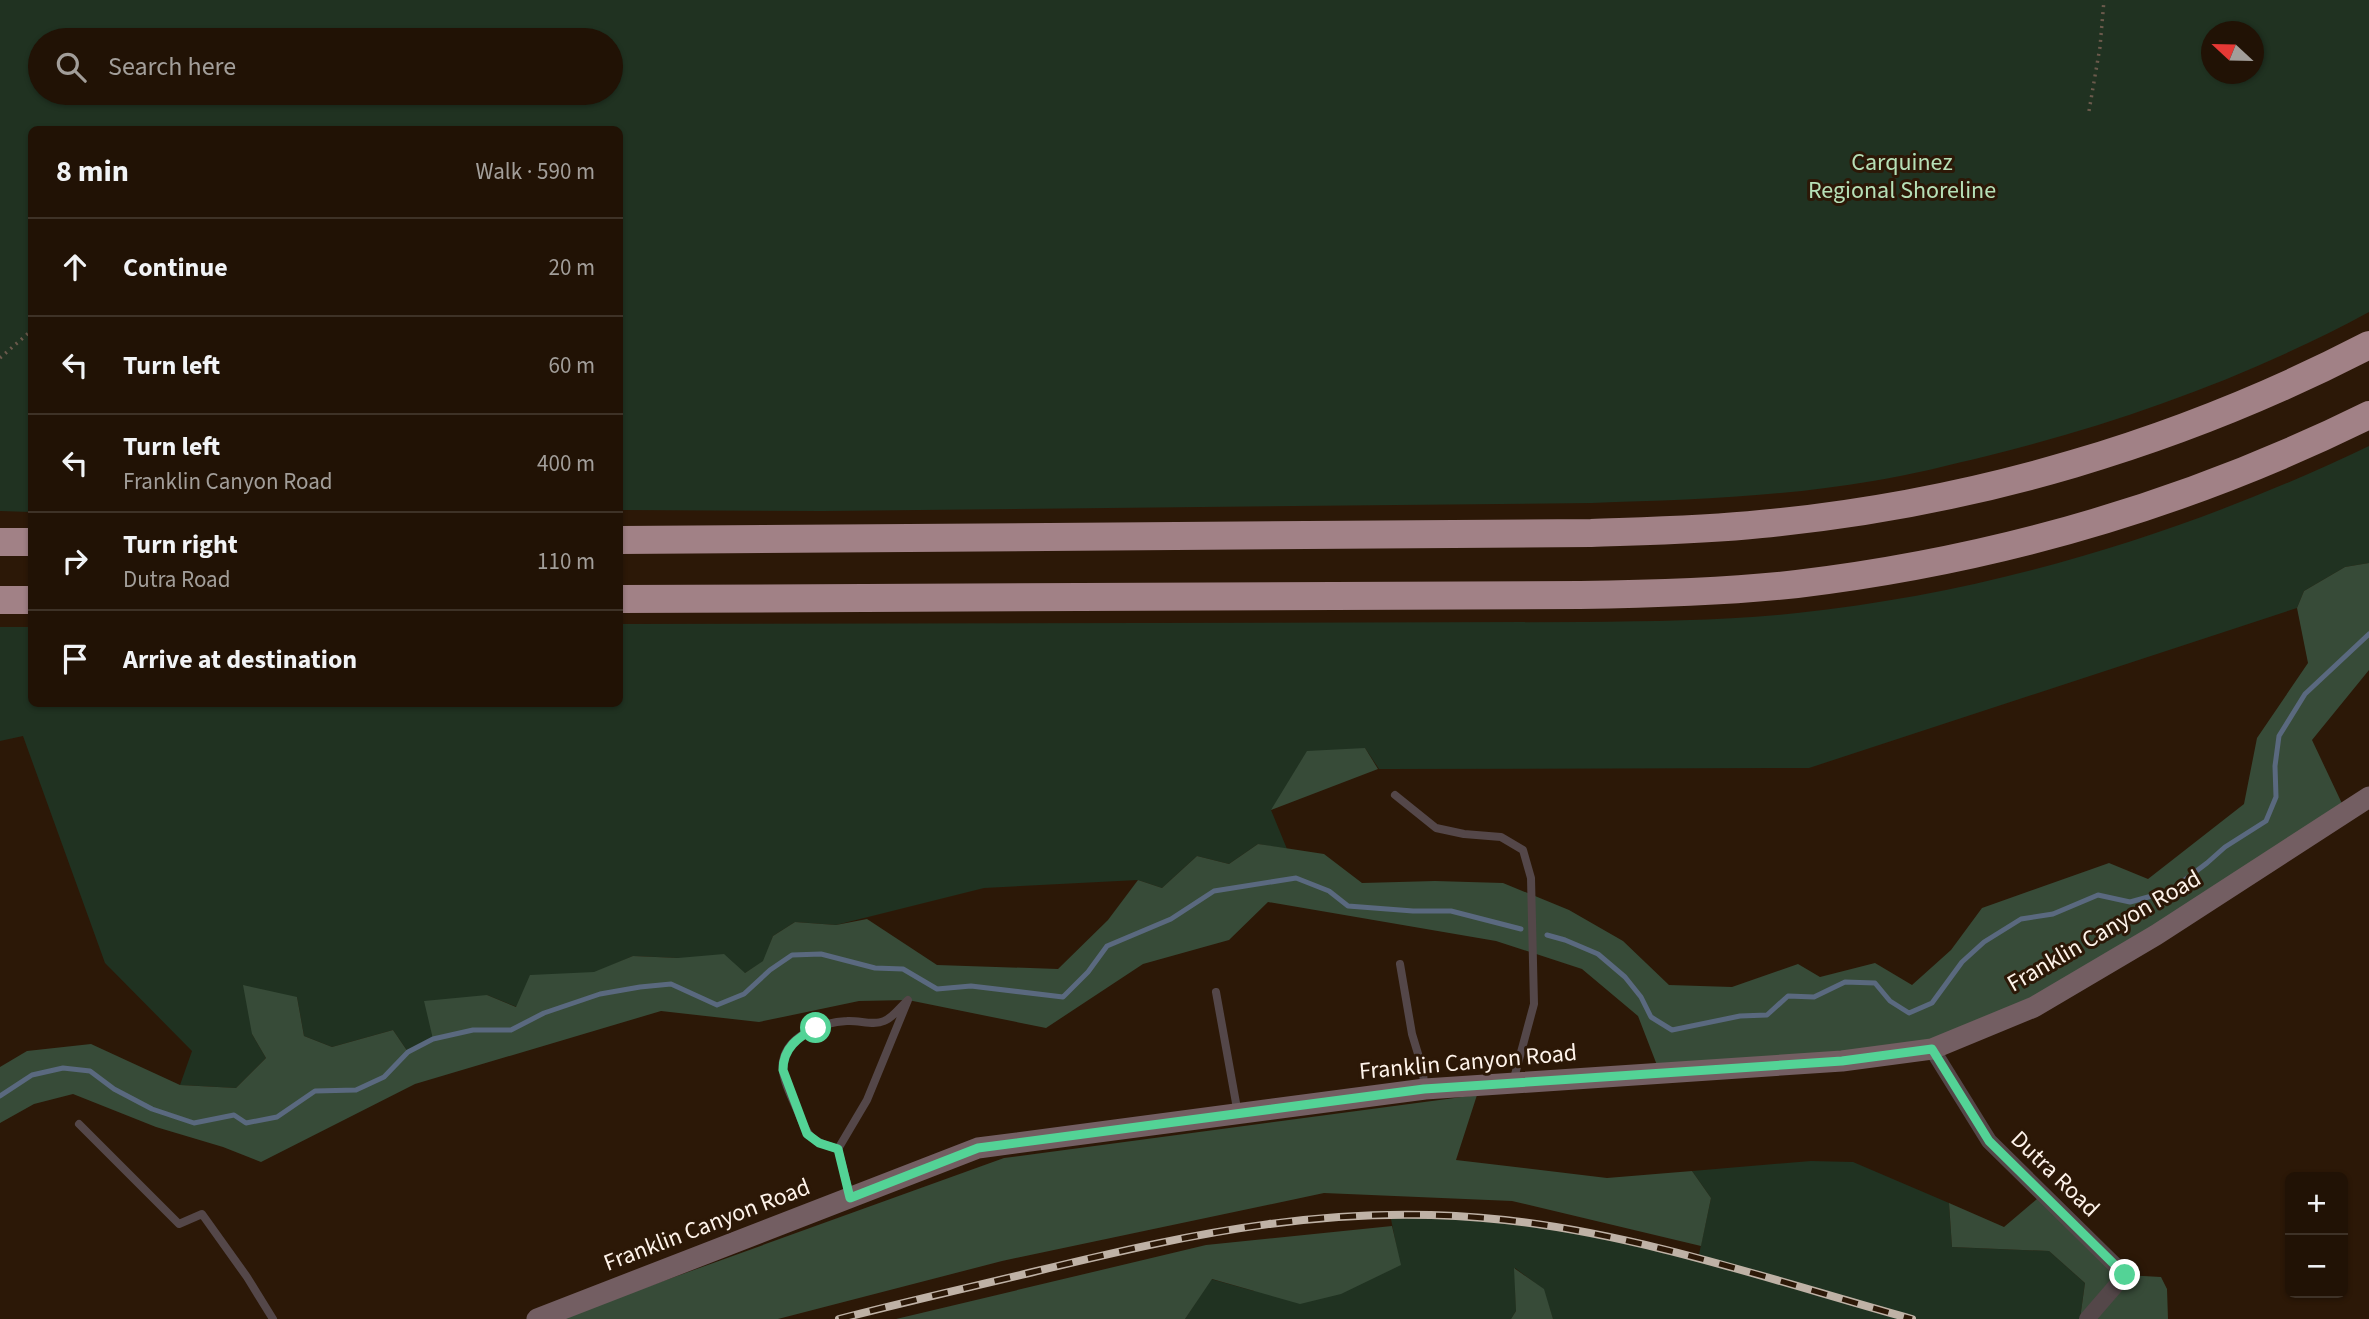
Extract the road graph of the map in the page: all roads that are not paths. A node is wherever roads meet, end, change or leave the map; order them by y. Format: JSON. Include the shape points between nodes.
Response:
{"nodes":[{"id":1,"x":2369,"y":345,"type":"edge"},
{"id":2,"x":2369,"y":415,"type":"edge"},
{"id":3,"x":623,"y":540,"type":"edge"},
{"id":4,"x":28,"y":541,"type":"edge"},
{"id":5,"x":0,"y":542,"type":"edge"},
{"id":6,"x":623,"y":599,"type":"edge"},
{"id":7,"x":0,"y":600,"type":"edge"},
{"id":8,"x":28,"y":600,"type":"edge"},
{"id":9,"x":1395,"y":795,"type":"dead end"},
{"id":10,"x":2369,"y":797,"type":"edge"},
{"id":11,"x":1400,"y":964,"type":"dead end"},
{"id":12,"x":1216,"y":992,"type":"dead end"},
{"id":13,"x":1932,"y":1049,"type":"junction"},
{"id":14,"x":1513,"y":1082,"type":"junction"},
{"id":15,"x":1424,"y":1089,"type":"junction"},
{"id":16,"x":1238,"y":1114,"type":"junction"},
{"id":17,"x":79,"y":1124,"type":"dead end"},
{"id":18,"x":838,"y":1149,"type":"junction"},
{"id":19,"x":850,"y":1198,"type":"junction"},
{"id":20,"x":272,"y":1319,"type":"edge"},
{"id":21,"x":537,"y":1319,"type":"edge"},
{"id":22,"x":2087,"y":1319,"type":"edge"}],
"edges":[{"from":1,"to":3,"type":"highway","via":[[2218,414],[2091,459],[1960,494],[1802,520],[1591,533]]},
{"from":2,"to":6,"type":"highway","via":[[2251,469],[2089,526],[1923,565],[1795,584],[1580,595]]},
{"from":4,"to":5,"type":"highway"},
{"from":7,"to":8,"type":"highway"},
{"from":9,"to":14,"type":"lane","via":[[1436,828],[1501,836],[1522,850],[1531,878],[1534,1004]]},
{"from":10,"to":13,"type":"street","name":"Franklin Canyon Road","via":[[2156,935],[2034,1007]]},
{"from":11,"to":15,"type":"lane"},
{"from":12,"to":16,"type":"lane"},
{"from":13,"to":14,"type":"street","name":"Franklin Canyon Road","via":[[1842,1061]]},
{"from":13,"to":22,"type":"street","name":"Dutra Road","via":[[1989,1141],[2125,1275]]},
{"from":14,"to":15,"type":"street","name":"Franklin Canyon Road"},
{"from":15,"to":16,"type":"street","name":"Franklin Canyon Road"},
{"from":16,"to":19,"type":"street","name":"Franklin Canyon Road","via":[[978,1148]]},
{"from":17,"to":20,"type":"lane","via":[[179,1224],[201,1214]]},
{"from":18,"to":18,"type":"lane","via":[[867,1100],[908,1000],[881,1023],[845,1021],[816,1028],[802,1035],[786,1053],[783,1070],[807,1134]]},
{"from":18,"to":19,"type":"lane"},
{"from":19,"to":21,"type":"street","name":"Franklin Canyon Road"}]}
